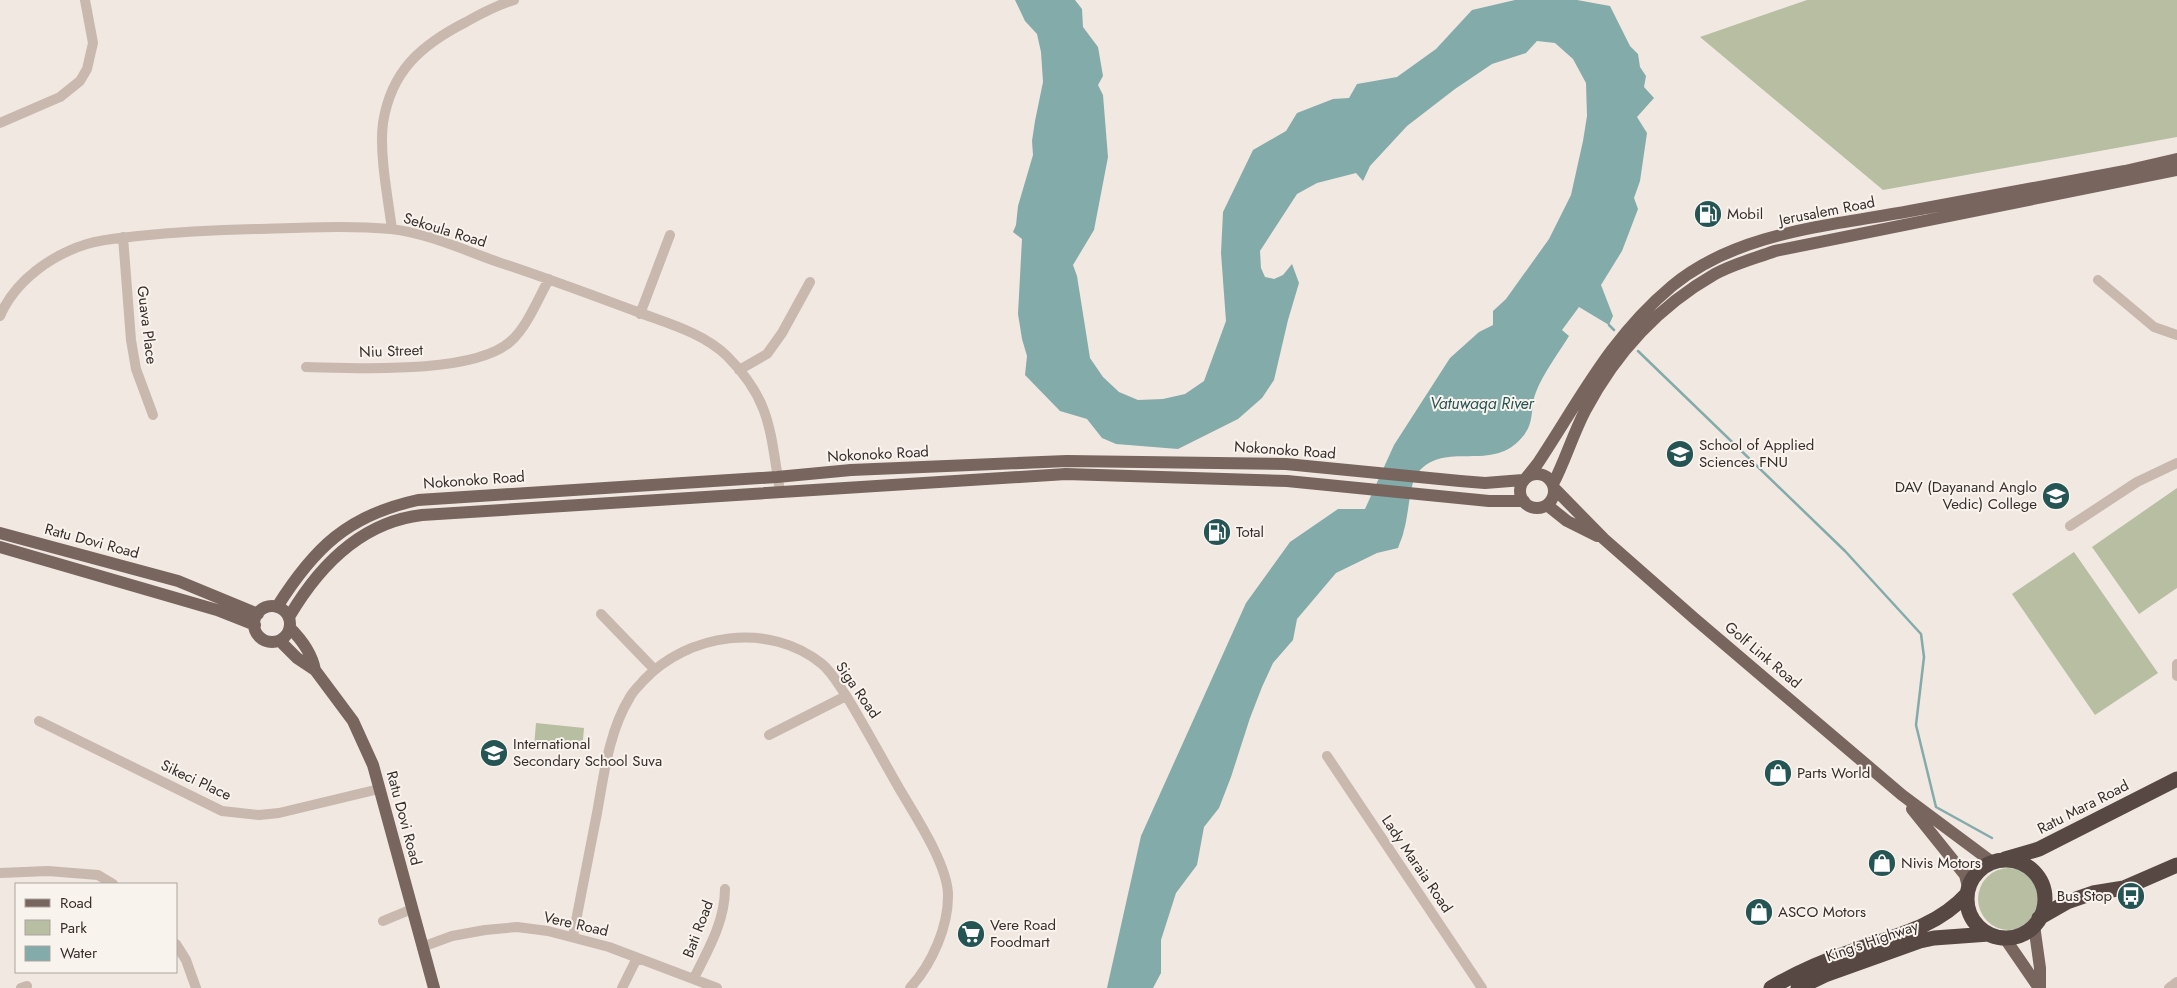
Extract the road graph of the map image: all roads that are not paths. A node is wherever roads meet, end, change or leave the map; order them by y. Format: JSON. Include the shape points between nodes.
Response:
{"nodes":[{"id":1,"x":85,"y":0,"type":"edge"},
{"id":2,"x":514,"y":0,"type":"edge"},
{"id":3,"x":0,"y":123,"type":"edge"},
{"id":4,"x":2177,"y":159,"type":"edge"},
{"id":5,"x":2177,"y":170,"type":"edge"},
{"id":6,"x":392,"y":229,"type":"junction"},
{"id":7,"x":670,"y":235,"type":"dead end"},
{"id":8,"x":123,"y":237,"type":"junction"},
{"id":9,"x":549,"y":279,"type":"junction"},
{"id":10,"x":2098,"y":280,"type":"dead end"},
{"id":11,"x":810,"y":282,"type":"dead end"},
{"id":12,"x":640,"y":314,"type":"junction"},
{"id":13,"x":0,"y":316,"type":"edge"},
{"id":14,"x":2177,"y":335,"type":"edge"},
{"id":15,"x":306,"y":367,"type":"dead end"},
{"id":16,"x":740,"y":370,"type":"junction"},
{"id":17,"x":153,"y":415,"type":"dead end"},
{"id":18,"x":1113,"y":462,"type":"junction"},
{"id":19,"x":2177,"y":463,"type":"edge"},
{"id":20,"x":1113,"y":475,"type":"junction"},
{"id":21,"x":777,"y":477,"type":"junction"},
{"id":22,"x":1525,"y":479,"type":"junction"},
{"id":23,"x":1554,"y":487,"type":"junction"},
{"id":24,"x":780,"y":491,"type":"junction"},
{"id":25,"x":1524,"y":501,"type":"junction"},
{"id":26,"x":1547,"y":505,"type":"junction"},
{"id":27,"x":2070,"y":526,"type":"dead end"},
{"id":28,"x":0,"y":533,"type":"edge"},
{"id":29,"x":1604,"y":539,"type":"junction"},
{"id":30,"x":0,"y":547,"type":"edge"},
{"id":31,"x":277,"y":607,"type":"junction"},
{"id":32,"x":600,"y":614,"type":"dead end"},
{"id":33,"x":256,"y":619,"type":"junction"},
{"id":34,"x":289,"y":622,"type":"junction"},
{"id":35,"x":280,"y":641,"type":"junction"},
{"id":36,"x":2177,"y":664,"type":"edge"},
{"id":37,"x":654,"y":669,"type":"junction"},
{"id":38,"x":315,"y":670,"type":"junction"},
{"id":39,"x":2177,"y":676,"type":"edge"},
{"id":40,"x":846,"y":696,"type":"junction"},
{"id":41,"x":39,"y":721,"type":"dead end"},
{"id":42,"x":769,"y":735,"type":"dead end"},
{"id":43,"x":1327,"y":756,"type":"dead end"},
{"id":44,"x":2177,"y":779,"type":"edge"},
{"id":45,"x":379,"y":789,"type":"junction"},
{"id":46,"x":1902,"y":796,"type":"junction"},
{"id":47,"x":1996,"y":861,"type":"junction"},
{"id":48,"x":2177,"y":865,"type":"edge"},
{"id":49,"x":0,"y":873,"type":"edge"},
{"id":50,"x":111,"y":883,"type":"edge"},
{"id":51,"x":725,"y":889,"type":"dead end"},
{"id":52,"x":1968,"y":891,"type":"junction"},
{"id":53,"x":412,"y":909,"type":"junction"},
{"id":54,"x":382,"y":921,"type":"dead end"},
{"id":55,"x":2037,"y":921,"type":"junction"},
{"id":56,"x":573,"y":936,"type":"junction"},
{"id":57,"x":1997,"y":936,"type":"junction"},
{"id":58,"x":178,"y":947,"type":"edge"},
{"id":59,"x":422,"y":947,"type":"junction"},
{"id":60,"x":637,"y":958,"type":"junction"},
{"id":61,"x":694,"y":978,"type":"junction"},
{"id":62,"x":2177,"y":982,"type":"edge"},
{"id":63,"x":196,"y":988,"type":"edge"},
{"id":64,"x":434,"y":988,"type":"edge"},
{"id":65,"x":622,"y":988,"type":"edge"},
{"id":66,"x":718,"y":988,"type":"edge"},
{"id":67,"x":910,"y":988,"type":"edge"},
{"id":68,"x":1482,"y":988,"type":"edge"},
{"id":69,"x":1771,"y":988,"type":"edge"},
{"id":70,"x":1798,"y":988,"type":"edge"},
{"id":71,"x":2040,"y":988,"type":"edge"},
{"id":72,"x":2169,"y":988,"type":"edge"}],
"edges":[{"from":1,"to":3,"type":"street","via":[[93,43],[87,69],[80,81],[60,97]]},
{"from":2,"to":6,"type":"street","via":[[496,6],[425,46],[397,81],[383,124],[384,170]]},
{"from":4,"to":22,"type":"main road","name":"Jerusalem Road","via":[[1801,231],[1747,244],[1696,269],[1632,323],[1605,357]]},
{"from":5,"to":23,"type":"main road","name":"Jerusalem Road","via":[[1775,250],[1715,274],[1658,316],[1619,357],[1586,411]]},
{"from":6,"to":8,"type":"street","name":"Sekoula Road","via":[[181,231]]},
{"from":6,"to":9,"type":"street","name":"Sekoula Road"},
{"from":7,"to":12,"type":"street"},
{"from":8,"to":13,"type":"street","name":"Sekoula Road","via":[[87,244],[38,268],[18,287]]},
{"from":8,"to":17,"type":"street","name":"Guava Place","via":[[131,340],[136,369]]},
{"from":9,"to":12,"type":"street","name":"Sekoula Road"},
{"from":9,"to":15,"type":"street","name":"Niu Street","via":[[513,340],[493,354],[453,363],[399,367]]},
{"from":10,"to":14,"type":"street","via":[[2154,327]]},
{"from":11,"to":16,"type":"street","via":[[767,354]]},
{"from":12,"to":16,"type":"street","name":"Sekoula Road","via":[[712,343]]},
{"from":16,"to":21,"type":"street","name":"Sekoula Road","via":[[756,390],[766,410],[775,447]]},
{"from":18,"to":20,"type":"main road"},
{"from":18,"to":21,"type":"main road","name":"Nokonoko Road","via":[[851,470]]},
{"from":18,"to":22,"type":"main road","name":"Nokonoko Road","via":[[1286,464],[1484,483]]},
{"from":19,"to":27,"type":"street","via":[[2137,482]]},
{"from":20,"to":24,"type":"main road","name":"Nokonoko Road","via":[[1066,474]]},
{"from":20,"to":25,"type":"main road","name":"Nokonoko Road","via":[[1287,481],[1489,501]]},
{"from":21,"to":24,"type":"street","name":"Sekoula Road"},
{"from":21,"to":31,"type":"main road","name":"Nokonoko Road","via":[[418,500],[399,504],[367,516],[339,532],[294,580]]},
{"from":22,"to":23,"type":"main road","via":[[1541,474],[1550,479]]},
{"from":22,"to":25,"type":"main road","via":[[1520,491]]},
{"from":23,"to":26,"type":"main road","via":[[1553,498]]},
{"from":23,"to":29,"type":"main road","name":"Golf Link Road"},
{"from":24,"to":34,"type":"main road","name":"Nokonoko Road","via":[[404,517],[350,542],[324,569]]},
{"from":25,"to":26,"type":"main road","via":[[1537,508]]},
{"from":26,"to":29,"type":"main road","name":"Golf Link Road","via":[[1567,521]]},
{"from":28,"to":33,"type":"main road","name":"Ratu Dovi Road","via":[[178,582]]},
{"from":29,"to":46,"type":"main road","name":"Golf Link Road"},
{"from":30,"to":33,"type":"main road","name":"Ratu Dovi Road"},
{"from":31,"to":33,"type":"main road","via":[[267,607]]},
{"from":31,"to":34,"type":"main road"},
{"from":32,"to":37,"type":"street"},
{"from":33,"to":35,"type":"main road","via":[[256,631],[263,640]]},
{"from":34,"to":35,"type":"main road","via":[[288,633]]},
{"from":34,"to":38,"type":"main road","name":"Ratu Dovi Road","via":[[310,655]]},
{"from":35,"to":38,"type":"main road","name":"Ratu Dovi Road"},
{"from":36,"to":39,"type":"street"},
{"from":37,"to":40,"type":"street","name":"Siga Road","via":[[694,646],[711,641],[770,640],[821,664]]},
{"from":37,"to":56,"type":"street","name":"Siga Road","via":[[631,694],[618,720],[605,768]]},
{"from":38,"to":45,"type":"main road","name":"Ratu Dovi Road","via":[[352,720],[373,765]]},
{"from":40,"to":42,"type":"street"},
{"from":40,"to":67,"type":"street","name":"Siga Road","via":[[924,832],[946,880],[948,904],[945,922],[928,963]]},
{"from":41,"to":45,"type":"street","name":"Sikeci Place","via":[[222,811],[259,816]]},
{"from":43,"to":68,"type":"street","name":"Lady Maraia Road"},
{"from":44,"to":47,"type":"highway","name":"Ratu Mara Road","via":[[2039,849]]},
{"from":45,"to":53,"type":"main road","name":"Ratu Dovi Road"},
{"from":46,"to":47,"type":"main road","name":"Golf Link Road"},
{"from":46,"to":52,"type":"main road","name":"Golf Link Road","via":[[1965,875]]},
{"from":47,"to":52,"type":"highway","via":[[1978,872]]},
{"from":47,"to":55,"type":"highway","via":[[2014,860],[2025,865],[2041,883],[2044,907]]},
{"from":48,"to":55,"type":"highway","via":[[2124,888],[2093,893],[2067,902]]},
{"from":49,"to":50,"type":"street","via":[[48,870],[98,875]]},
{"from":51,"to":61,"type":"street","name":"Bati Road","via":[[720,920]]},
{"from":52,"to":57,"type":"highway","via":[[1967,906],[1972,918],[1979,927]]},
{"from":52,"to":69,"type":"highway","name":"King's Highway","via":[[1955,908],[1936,920],[1831,959]]},
{"from":53,"to":54,"type":"street"},
{"from":53,"to":59,"type":"main road","name":"Ratu Dovi Road"},
{"from":55,"to":57,"type":"highway","via":[[2026,932]]},
{"from":55,"to":71,"type":"main road"},
{"from":56,"to":59,"type":"street","name":"Vere Road","via":[[516,927],[452,936]]},
{"from":56,"to":60,"type":"street","name":"Vere Road"},
{"from":57,"to":70,"type":"highway","name":"King's Highway","via":[[1941,937],[1920,941]]},
{"from":57,"to":71,"type":"main road"},
{"from":58,"to":63,"type":"street"},
{"from":59,"to":64,"type":"main road","name":"Ratu Dovi Road"},
{"from":60,"to":61,"type":"street","name":"Vere Road"},
{"from":60,"to":65,"type":"street"},
{"from":61,"to":66,"type":"street","name":"Vere Road"},
{"from":62,"to":72,"type":"street"}]}
